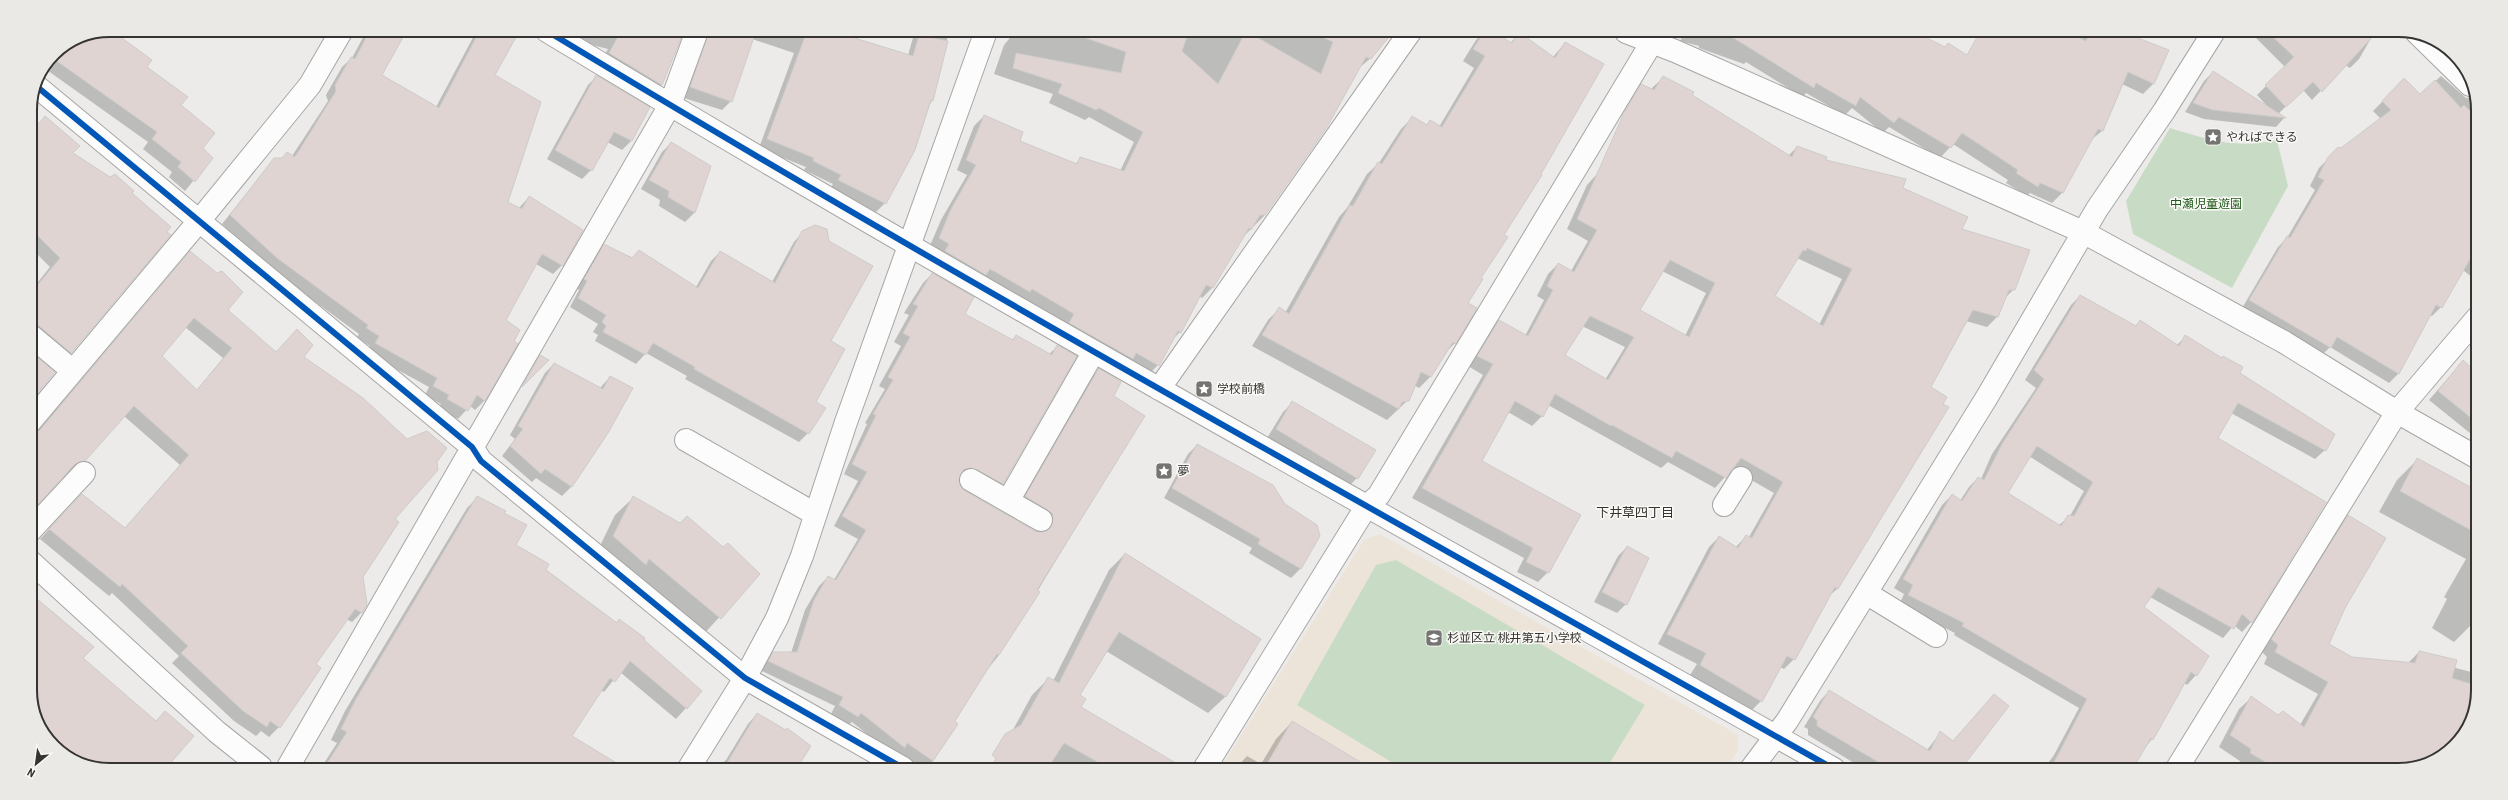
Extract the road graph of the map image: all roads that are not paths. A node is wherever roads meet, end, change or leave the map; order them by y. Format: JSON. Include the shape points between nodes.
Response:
{"nodes":[{"id":1,"x":338,"y":37,"type":"edge"},
{"id":2,"x":558,"y":37,"type":"edge"},
{"id":3,"x":695,"y":37,"type":"edge"},
{"id":4,"x":984,"y":37,"type":"edge"},
{"id":5,"x":1406,"y":37,"type":"edge"},
{"id":6,"x":1655,"y":37,"type":"edge"},
{"id":7,"x":2210,"y":37,"type":"edge"},
{"id":8,"x":2427,"y":43,"type":"edge"},
{"id":9,"x":2465,"y":80,"type":"edge"},
{"id":10,"x":40,"y":89,"type":"edge"},
{"id":11,"x":670,"y":105,"type":"junction"},
{"id":12,"x":199,"y":221,"type":"junction"},
{"id":13,"x":2083,"y":232,"type":"junction"},
{"id":14,"x":908,"y":246,"type":"junction"},
{"id":15,"x":2471,"y":325,"type":"edge"},
{"id":16,"x":37,"y":341,"type":"edge"},
{"id":17,"x":1093,"y":353,"type":"junction"},
{"id":18,"x":73,"y":371,"type":"junction"},
{"id":19,"x":1159,"y":389,"type":"junction"},
{"id":20,"x":2397,"y":412,"type":"junction"},
{"id":21,"x":37,"y":414,"type":"edge"},
{"id":22,"x":686,"y":440,"type":"dead end"},
{"id":23,"x":472,"y":447,"type":"junction"},
{"id":24,"x":2471,"y":454,"type":"edge"},
{"id":25,"x":84,"y":473,"type":"dead end"},
{"id":26,"x":1741,"y":478,"type":"dead end"},
{"id":27,"x":971,"y":480,"type":"dead end"},
{"id":28,"x":1008,"y":501,"type":"junction"},
{"id":29,"x":1724,"y":505,"type":"dead end"},
{"id":30,"x":1366,"y":506,"type":"junction"},
{"id":31,"x":815,"y":514,"type":"junction"},
{"id":32,"x":1041,"y":520,"type":"dead end"},
{"id":33,"x":37,"y":523,"type":"edge"},
{"id":34,"x":37,"y":567,"type":"edge"},
{"id":35,"x":1866,"y":593,"type":"junction"},
{"id":36,"x":1936,"y":636,"type":"dead end"},
{"id":37,"x":745,"y":678,"type":"junction"},
{"id":38,"x":1774,"y":736,"type":"junction"},
{"id":39,"x":256,"y":763,"type":"edge"},
{"id":40,"x":291,"y":763,"type":"edge"},
{"id":41,"x":692,"y":763,"type":"edge"},
{"id":42,"x":894,"y":763,"type":"edge"},
{"id":43,"x":1208,"y":763,"type":"edge"},
{"id":44,"x":1755,"y":763,"type":"edge"},
{"id":45,"x":1823,"y":763,"type":"edge"},
{"id":46,"x":2180,"y":763,"type":"edge"}],
"edges":[{"from":1,"to":12,"type":"street","via":[[310,86]]},
{"from":2,"to":11,"type":"street"},
{"from":3,"to":11,"type":"street"},
{"from":4,"to":14,"type":"street"},
{"from":5,"to":19,"type":"street"},
{"from":6,"to":13,"type":"street"},
{"from":6,"to":30,"type":"street","via":[[1379,495]]},
{"from":7,"to":13,"type":"street","via":[[2164,112]]},
{"from":8,"to":9,"type":"street"},
{"from":10,"to":12,"type":"street"},
{"from":11,"to":14,"type":"street"},
{"from":11,"to":23,"type":"street"},
{"from":12,"to":18,"type":"street"},
{"from":12,"to":23,"type":"street"},
{"from":13,"to":20,"type":"street","via":[[2284,342]]},
{"from":13,"to":35,"type":"street","via":[[1987,397]]},
{"from":14,"to":17,"type":"street"},
{"from":14,"to":31,"type":"street"},
{"from":15,"to":20,"type":"street"},
{"from":16,"to":18,"type":"street"},
{"from":17,"to":19,"type":"street"},
{"from":17,"to":28,"type":"street"},
{"from":18,"to":21,"type":"street"},
{"from":19,"to":30,"type":"street"},
{"from":20,"to":24,"type":"street"},
{"from":20,"to":46,"type":"street"},
{"from":22,"to":31,"type":"street"},
{"from":23,"to":37,"type":"street","via":[[481,461]]},
{"from":23,"to":40,"type":"street"},
{"from":25,"to":33,"type":"street"},
{"from":26,"to":29,"type":"street"},
{"from":27,"to":28,"type":"street"},
{"from":28,"to":32,"type":"street"},
{"from":30,"to":38,"type":"street"},
{"from":30,"to":43,"type":"street"},
{"from":31,"to":37,"type":"street","via":[[802,556],[777,618]]},
{"from":34,"to":39,"type":"street","via":[[217,732]]},
{"from":35,"to":36,"type":"street"},
{"from":35,"to":38,"type":"street","via":[[1787,721]]},
{"from":37,"to":41,"type":"street"},
{"from":37,"to":42,"type":"street"},
{"from":38,"to":44,"type":"street"},
{"from":38,"to":45,"type":"street"}]}
